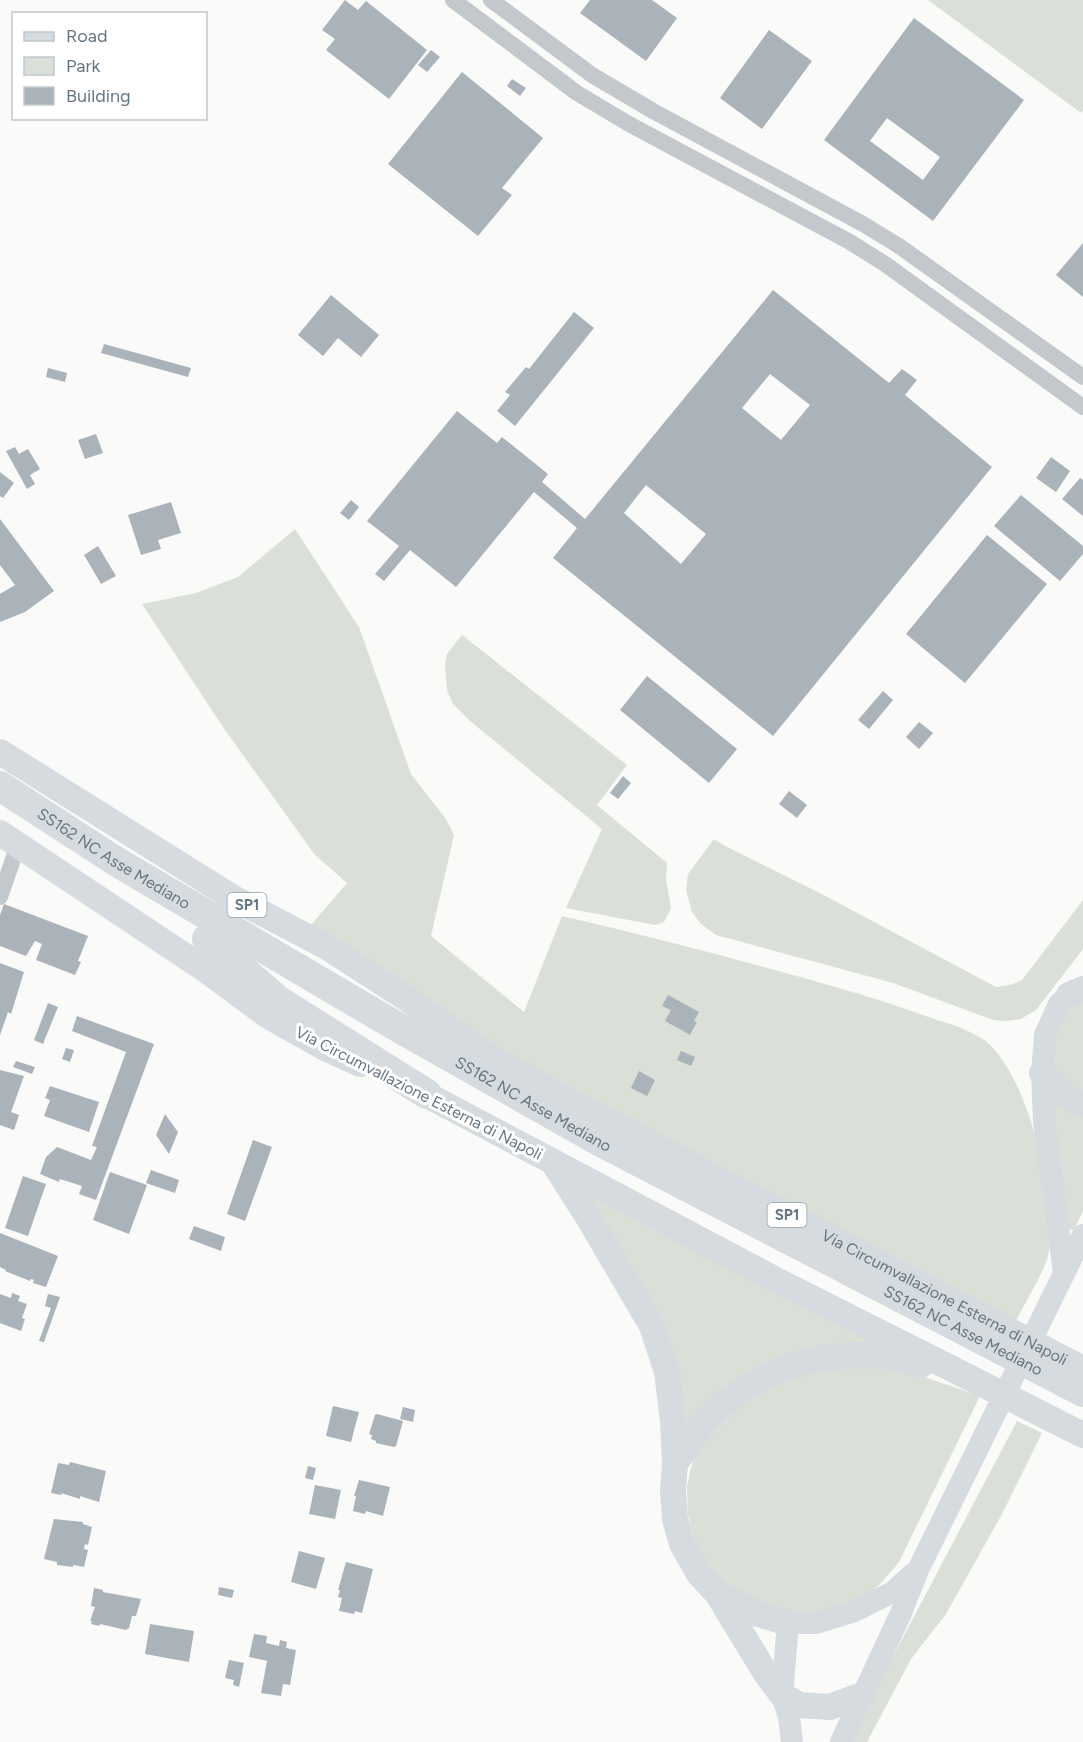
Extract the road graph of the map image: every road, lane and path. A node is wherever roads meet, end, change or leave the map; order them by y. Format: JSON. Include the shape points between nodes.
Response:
{"nodes":[{"id":1,"x":453,"y":0,"type":"edge"},
{"id":2,"x":491,"y":0,"type":"edge"},
{"id":3,"x":1083,"y":378,"type":"edge"},
{"id":4,"x":1083,"y":406,"type":"edge"},
{"id":5,"x":0,"y":752,"type":"edge"},
{"id":6,"x":0,"y":786,"type":"edge"},
{"id":7,"x":0,"y":808,"type":"edge"},
{"id":8,"x":9,"y":839,"type":"edge"},
{"id":9,"x":117,"y":862,"type":"junction"},
{"id":10,"x":0,"y":897,"type":"edge"},
{"id":11,"x":207,"y":939,"type":"junction"},
{"id":12,"x":1078,"y":987,"type":"edge"},
{"id":13,"x":493,"y":1059,"type":"junction"},
{"id":14,"x":1042,"y":1073,"type":"junction"},
{"id":15,"x":427,"y":1094,"type":"junction"},
{"id":16,"x":1083,"y":1105,"type":"edge"},
{"id":17,"x":552,"y":1160,"type":"junction"},
{"id":18,"x":1083,"y":1235,"type":"edge"},
{"id":19,"x":1064,"y":1273,"type":"junction"},
{"id":20,"x":1083,"y":1368,"type":"edge"},
{"id":21,"x":958,"y":1373,"type":"junction"},
{"id":22,"x":1083,"y":1392,"type":"edge"},
{"id":23,"x":1083,"y":1413,"type":"edge"},
{"id":24,"x":1083,"y":1435,"type":"edge"},
{"id":25,"x":675,"y":1464,"type":"junction"},
{"id":26,"x":918,"y":1570,"type":"junction"},
{"id":27,"x":717,"y":1593,"type":"junction"},
{"id":28,"x":788,"y":1623,"type":"junction"},
{"id":29,"x":782,"y":1695,"type":"junction"},
{"id":30,"x":862,"y":1695,"type":"junction"},
{"id":31,"x":792,"y":1742,"type":"edge"},
{"id":32,"x":841,"y":1742,"type":"edge"}],
"edges":[{"from":1,"to":4,"type":"street","via":[[586,98],[885,264]]},
{"from":2,"to":3,"type":"street","via":[[592,75],[898,246]]},
{"from":5,"to":13,"type":"main road","name":"Via Circumvallazione Esterna di Napoli","number":"SP1","via":[[235,899],[327,947]]},
{"from":6,"to":9,"type":"highway","name":"SS162 NC Asse Mediano"},
{"from":7,"to":11,"type":"highway","name":"SS162 NC Asse Mediano"},
{"from":8,"to":10,"type":"street"},
{"from":8,"to":15,"type":"main road","name":"Via Circumvallazione Esterna di Napoli","via":[[268,1016],[325,1048]]},
{"from":9,"to":13,"type":"highway","via":[[353,978]]},
{"from":9,"to":22,"type":"highway","name":"SS162 NC Asse Mediano","via":[[389,1023],[599,1141]]},
{"from":11,"to":15,"type":"highway","via":[[279,1001]]},
{"from":11,"to":23,"type":"highway","name":"SS162 NC Asse Mediano","via":[[596,1161]]},
{"from":12,"to":14,"type":"main road","via":[[1059,1005],[1045,1035]]},
{"from":13,"to":20,"type":"main road","name":"Via Circumvallazione Esterna di Napoli","number":"SP1"},
{"from":14,"to":16,"type":"main road"},
{"from":14,"to":19,"type":"main road","via":[[1044,1120]]},
{"from":15,"to":17,"type":"main road","name":"Via Circumvallazione Esterna di Napoli"},
{"from":17,"to":21,"type":"main road","name":"Via Circumvallazione Esterna di Napoli"},
{"from":17,"to":25,"type":"main road","via":[[652,1326],[667,1372]]},
{"from":18,"to":19,"type":"main road"},
{"from":19,"to":26,"type":"main road"},
{"from":21,"to":24,"type":"main road","name":"Via Circumvallazione Esterna di Napoli"},
{"from":21,"to":25,"type":"main road","via":[[886,1356],[809,1360],[782,1368],[736,1393],[709,1417]]},
{"from":25,"to":27,"type":"main road","via":[[675,1519],[682,1544],[699,1574]]},
{"from":26,"to":28,"type":"main road","via":[[893,1592],[855,1611],[816,1623]]},
{"from":26,"to":30,"type":"main road"},
{"from":27,"to":28,"type":"main road","via":[[758,1614]]},
{"from":27,"to":29,"type":"main road"},
{"from":28,"to":29,"type":"main road"},
{"from":29,"to":30,"type":"main road","via":[[799,1705],[830,1707]]},
{"from":29,"to":31,"type":"main road"},
{"from":30,"to":32,"type":"main road"}]}
